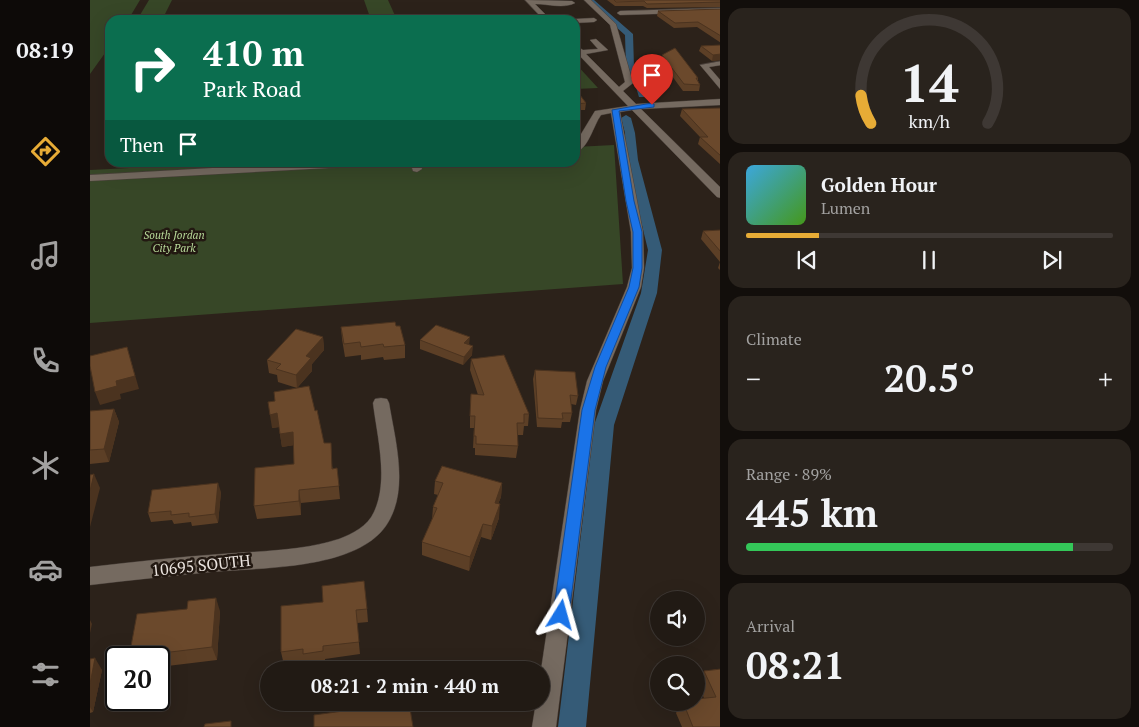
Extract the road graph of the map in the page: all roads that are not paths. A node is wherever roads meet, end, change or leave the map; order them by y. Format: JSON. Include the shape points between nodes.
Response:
{"nodes":[{"id":1,"x":587,"y":0,"type":"edge"},
{"id":2,"x":529,"y":1,"type":"edge"},
{"id":3,"x":572,"y":3,"type":"dead end"},
{"id":4,"x":720,"y":10,"type":"edge"},
{"id":5,"x":620,"y":13,"type":"dead end"},
{"id":6,"x":543,"y":15,"type":"edge"},
{"id":7,"x":594,"y":20,"type":"dead end"},
{"id":8,"x":580,"y":21,"type":"edge"},
{"id":9,"x":594,"y":40,"type":"dead end"},
{"id":10,"x":580,"y":50,"type":"edge"},
{"id":11,"x":580,"y":52,"type":"edge"},
{"id":12,"x":720,"y":63,"type":"edge"},
{"id":13,"x":720,"y":88,"type":"edge"},
{"id":14,"x":618,"y":91,"type":"junction"},
{"id":15,"x":720,"y":102,"type":"edge"},
{"id":16,"x":634,"y":108,"type":"junction"},
{"id":17,"x":615,"y":110,"type":"junction"},
{"id":18,"x":580,"y":145,"type":"edge"},
{"id":19,"x":336,"y":167,"type":"edge"},
{"id":20,"x":90,"y":178,"type":"edge"},
{"id":21,"x":720,"y":195,"type":"edge"},
{"id":22,"x":381,"y":403,"type":"dead end"},
{"id":23,"x":90,"y":576,"type":"edge"},
{"id":24,"x":544,"y":727,"type":"edge"}],
"edges":[{"from":1,"to":14,"type":"street","via":[[613,24],[629,84]]},
{"from":2,"to":3,"type":"street"},
{"from":2,"to":6,"type":"street"},
{"from":4,"to":5,"type":"street"},
{"from":7,"to":8,"type":"street"},
{"from":9,"to":10,"type":"street","via":[[604,50]]},
{"from":11,"to":14,"type":"street"},
{"from":12,"to":13,"type":"street","via":[[704,65]]},
{"from":14,"to":16,"type":"street"},
{"from":15,"to":16,"type":"street"},
{"from":16,"to":17,"type":"street"},
{"from":16,"to":21,"type":"street"},
{"from":17,"to":18,"type":"street","via":[[598,113]]},
{"from":17,"to":24,"type":"street","via":[[637,232],[638,268],[634,287],[602,362],[588,410]]},
{"from":19,"to":20,"type":"street","via":[[157,178]]},
{"from":22,"to":23,"type":"street","name":"10695 SOUTH","via":[[391,488],[375,527],[349,544],[312,554]]}]}
